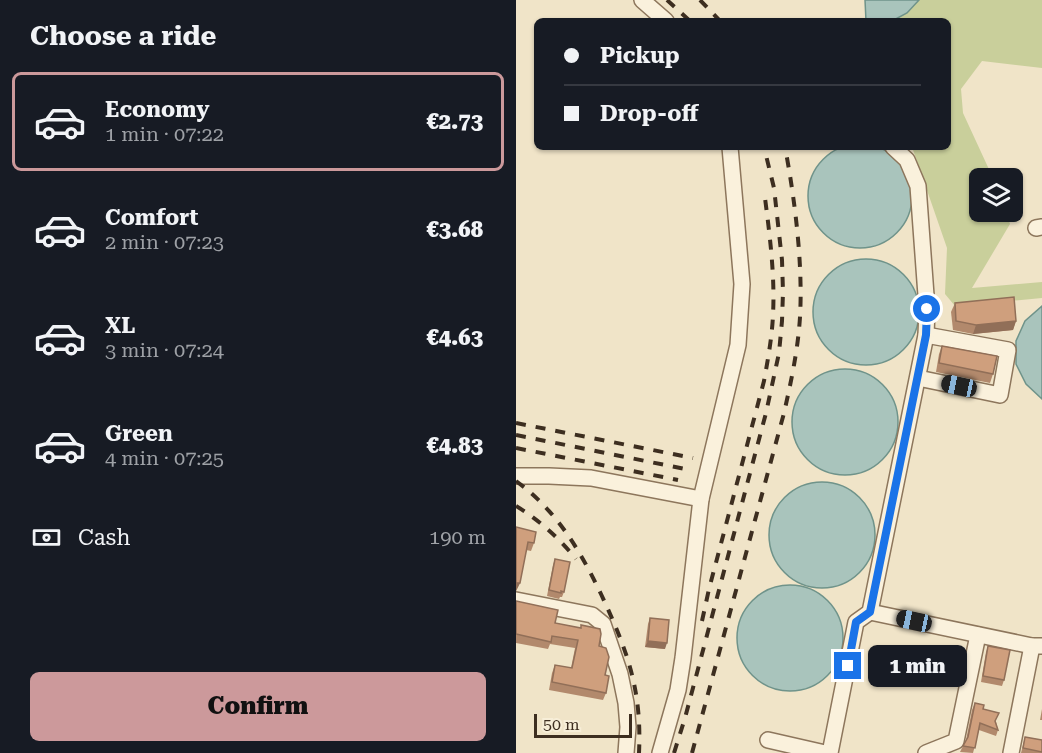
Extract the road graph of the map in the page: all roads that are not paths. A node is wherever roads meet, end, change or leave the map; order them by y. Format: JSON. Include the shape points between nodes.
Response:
{"nodes":[{"id":1,"x":642,"y":0,"type":"edge"},
{"id":2,"x":663,"y":18,"type":"edge"},
{"id":3,"x":730,"y":150,"type":"edge"},
{"id":4,"x":896,"y":150,"type":"edge"},
{"id":5,"x":926,"y":335,"type":"junction"},
{"id":6,"x":918,"y":378,"type":"junction"},
{"id":7,"x":516,"y":476,"type":"edge"},
{"id":8,"x":700,"y":499,"type":"junction"},
{"id":9,"x":516,"y":600,"type":"edge"},
{"id":10,"x":870,"y":612,"type":"junction"},
{"id":11,"x":978,"y":635,"type":"junction"},
{"id":12,"x":1037,"y":646,"type":"edge"},
{"id":13,"x":768,"y":740,"type":"dead end"},
{"id":14,"x":626,"y":753,"type":"edge"},
{"id":15,"x":660,"y":753,"type":"edge"},
{"id":16,"x":825,"y":753,"type":"edge"},
{"id":17,"x":830,"y":753,"type":"edge"},
{"id":18,"x":926,"y":753,"type":"edge"},
{"id":19,"x":1011,"y":753,"type":"edge"}],
"edges":[{"from":1,"to":2,"type":"lane"},
{"from":3,"to":8,"type":"lane","via":[[741,313],[738,345]]},
{"from":4,"to":5,"type":"lane","via":[[907,160],[918,186]]},
{"from":5,"to":6,"type":"lane"},
{"from":5,"to":6,"type":"lane","via":[[1008,350],[1000,394]]},
{"from":6,"to":10,"type":"lane"},
{"from":7,"to":8,"type":"lane","via":[[591,478]]},
{"from":8,"to":15,"type":"lane","via":[[678,690]]},
{"from":9,"to":14,"type":"lane","via":[[592,615],[603,624],[626,703]]},
{"from":10,"to":11,"type":"lane"},
{"from":10,"to":17,"type":"lane","via":[[856,622]]},
{"from":11,"to":12,"type":"lane"},
{"from":11,"to":18,"type":"lane","via":[[956,741]]},
{"from":12,"to":19,"type":"lane"},
{"from":13,"to":16,"type":"lane"}]}
